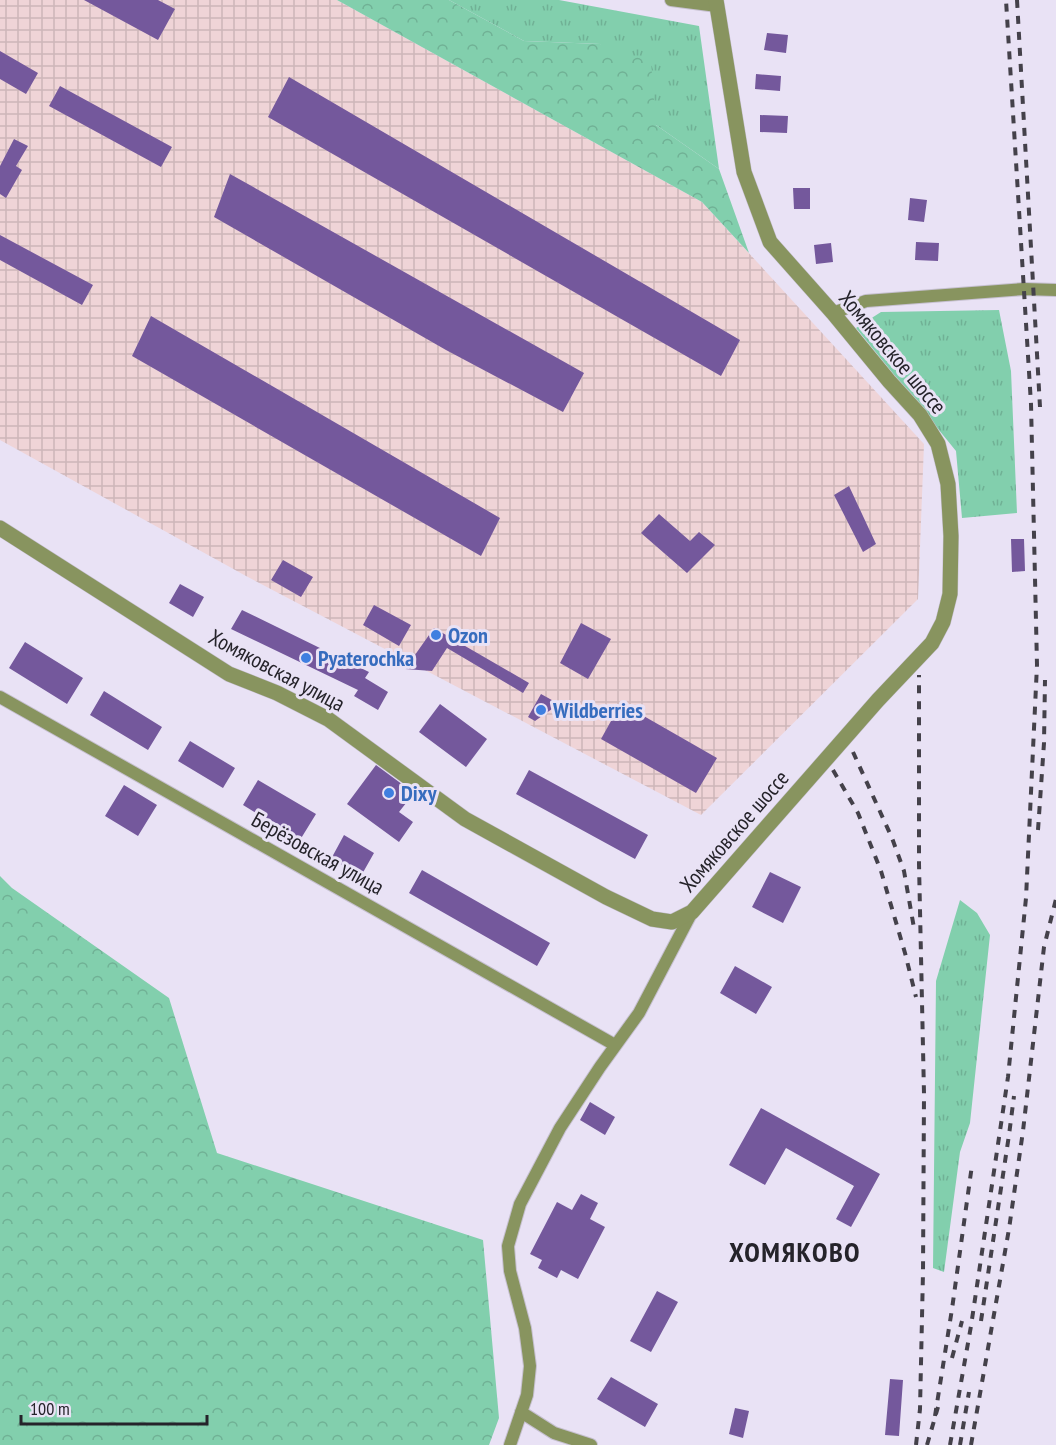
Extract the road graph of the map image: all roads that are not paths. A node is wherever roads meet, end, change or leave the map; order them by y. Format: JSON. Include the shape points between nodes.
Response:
{"nodes":[{"id":1,"x":671,"y":0,"type":"edge"},
{"id":2,"x":717,"y":3,"type":"edge"},
{"id":3,"x":1056,"y":290,"type":"edge"},
{"id":4,"x":833,"y":313,"type":"junction"},
{"id":5,"x":0,"y":528,"type":"edge"},
{"id":6,"x":0,"y":697,"type":"edge"},
{"id":7,"x":692,"y":912,"type":"junction"},
{"id":8,"x":615,"y":1045,"type":"junction"},
{"id":9,"x":521,"y":1412,"type":"junction"},
{"id":10,"x":510,"y":1445,"type":"edge"},
{"id":11,"x":591,"y":1445,"type":"edge"}],
"edges":[{"from":1,"to":2,"type":"street"},
{"from":2,"to":4,"type":"street","name":"Хомяковское шоссе","via":[[744,172],[770,242]]},
{"from":3,"to":4,"type":"street","via":[[866,301]]},
{"from":4,"to":7,"type":"street","name":"Хомяковское шоссе","via":[[920,416],[938,444],[948,484],[951,594],[932,643]]},
{"from":5,"to":7,"type":"street","name":"Хомяковская улица","via":[[229,674],[328,719],[465,819],[652,920],[672,922]]},
{"from":6,"to":8,"type":"street","name":"Берёзовская улица"},
{"from":7,"to":8,"type":"street","via":[[639,1012]]},
{"from":8,"to":9,"type":"street","via":[[560,1128],[520,1204],[508,1246],[530,1366]]},
{"from":9,"to":10,"type":"street"},
{"from":9,"to":11,"type":"street","via":[[554,1433]]}]}
